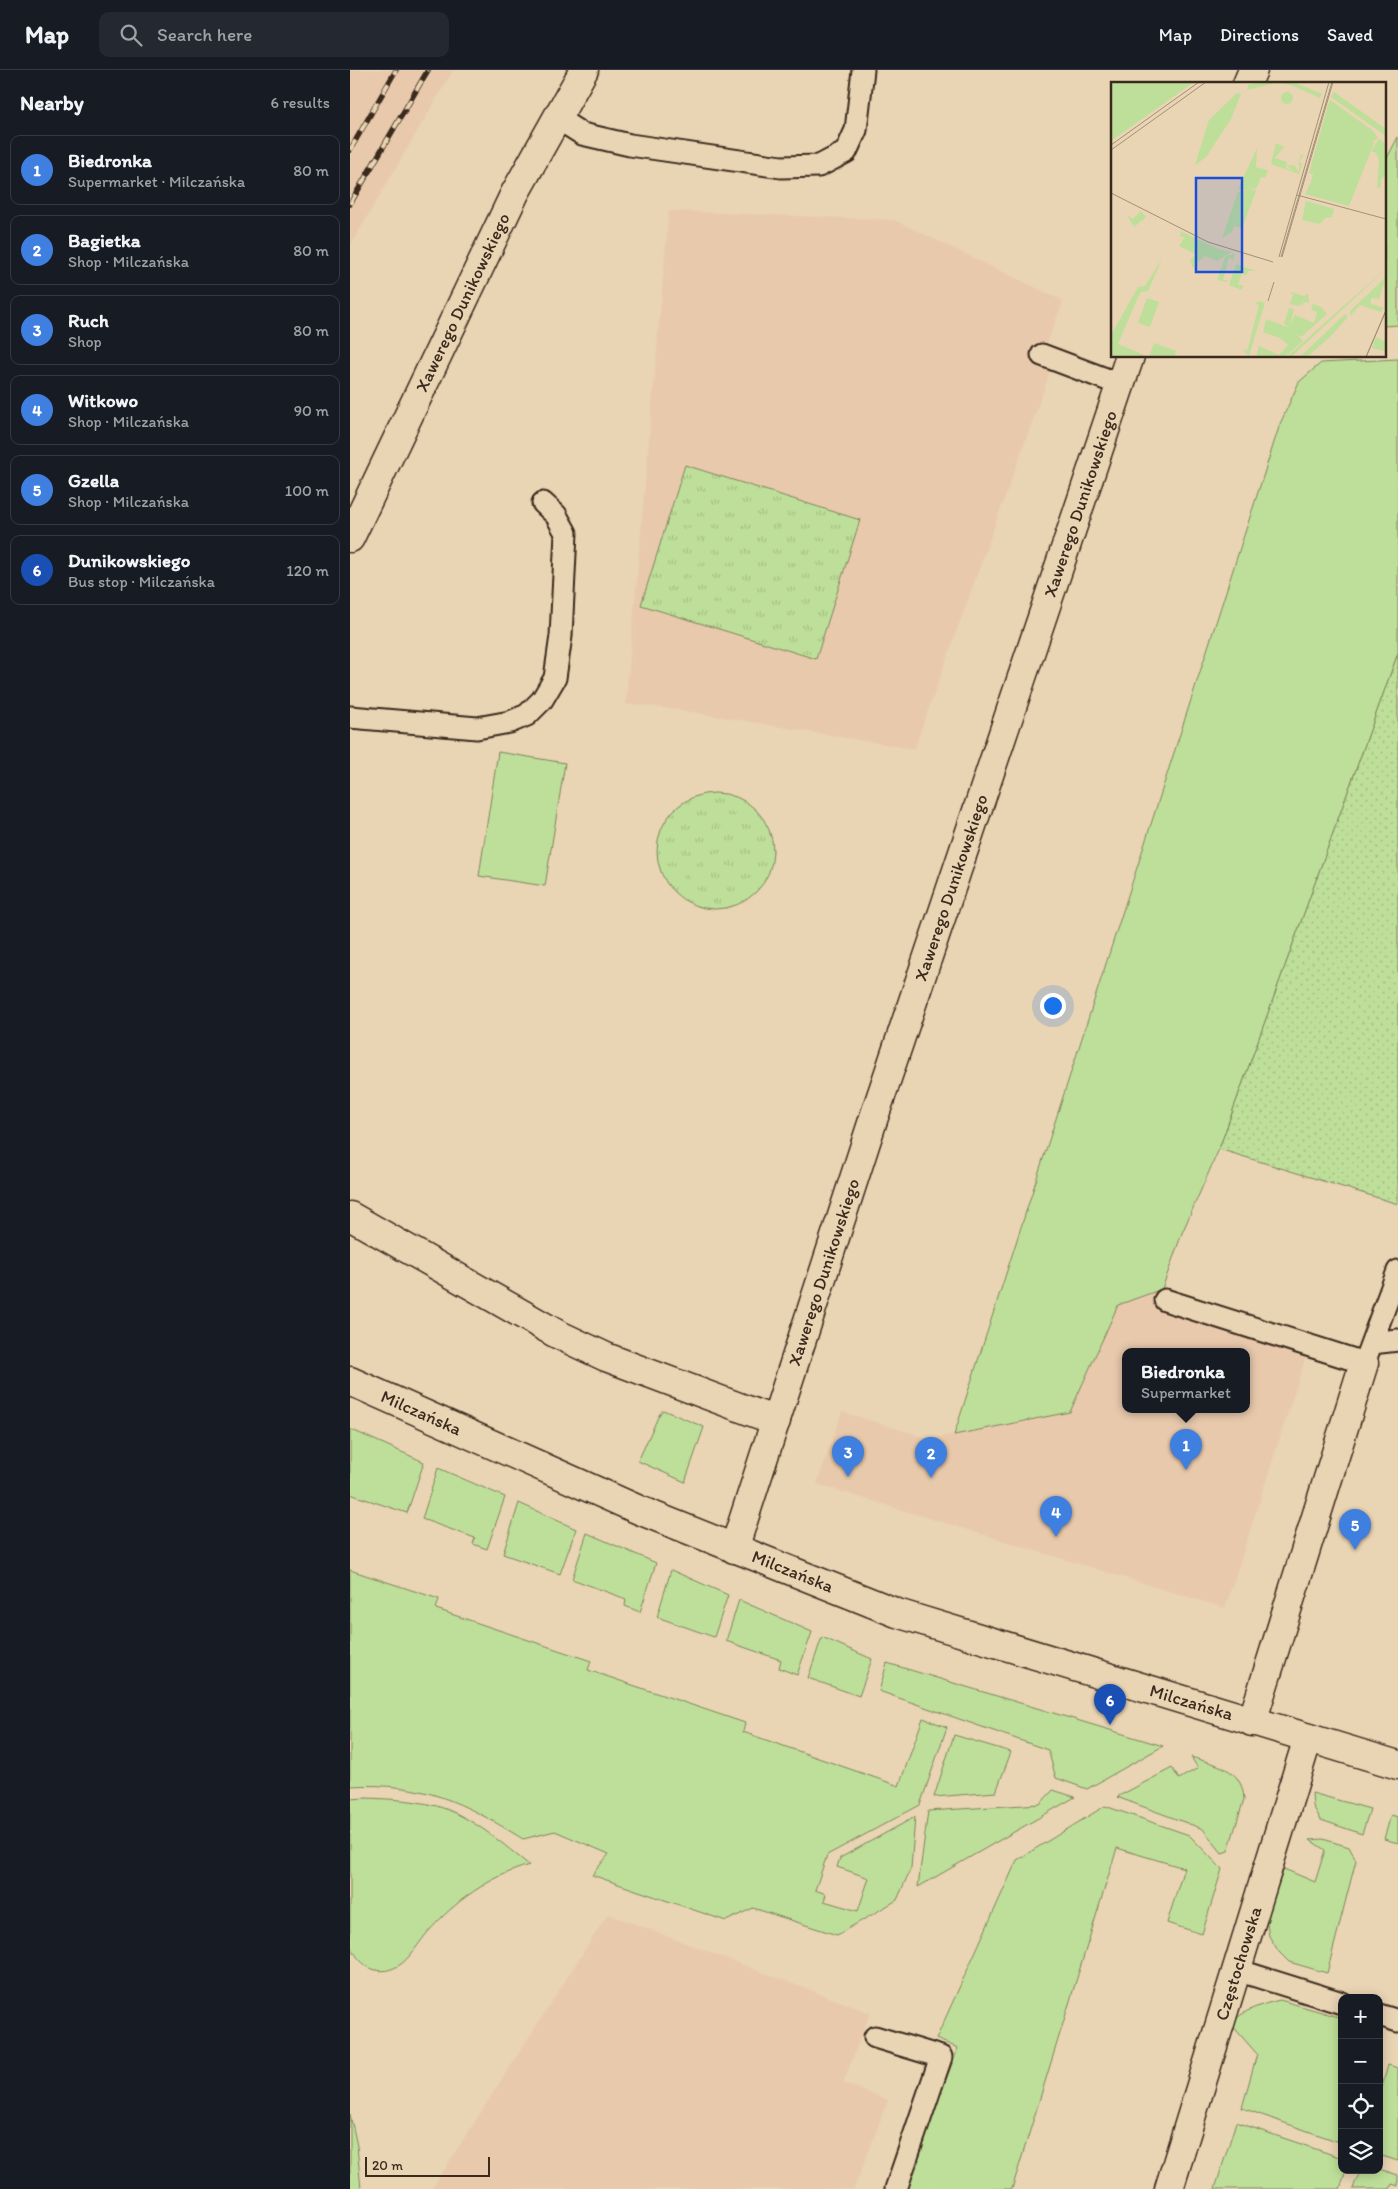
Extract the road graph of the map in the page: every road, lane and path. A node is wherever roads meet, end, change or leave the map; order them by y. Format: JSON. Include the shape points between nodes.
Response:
{"nodes":[{"id":1,"x":584,"y":70,"type":"edge"},
{"id":2,"x":863,"y":70,"type":"edge"},
{"id":3,"x":1253,"y":70,"type":"edge"},
{"id":4,"x":1248,"y":82,"type":"edge"},
{"id":5,"x":557,"y":118,"type":"junction"},
{"id":6,"x":1042,"y":355,"type":"dead end"},
{"id":7,"x":1129,"y":358,"type":"edge"},
{"id":8,"x":1119,"y":384,"type":"junction"},
{"id":9,"x":543,"y":503,"type":"dead end"},
{"id":10,"x":353,"y":526,"type":"edge"},
{"id":11,"x":350,"y":717,"type":"edge"},
{"id":12,"x":350,"y":1216,"type":"edge"},
{"id":13,"x":1398,"y":1271,"type":"edge"},
{"id":14,"x":1165,"y":1300,"type":"dead end"},
{"id":15,"x":1398,"y":1340,"type":"edge"},
{"id":16,"x":1368,"y":1353,"type":"junction"},
{"id":17,"x":350,"y":1380,"type":"edge"},
{"id":18,"x":776,"y":1421,"type":"junction"},
{"id":19,"x":734,"y":1549,"type":"junction"},
{"id":20,"x":1252,"y":1722,"type":"junction"},
{"id":21,"x":1308,"y":1738,"type":"junction"},
{"id":22,"x":1398,"y":1765,"type":"edge"},
{"id":23,"x":1237,"y":1970,"type":"junction"},
{"id":24,"x":1338,"y":2002,"type":"edge"},
{"id":25,"x":1383,"y":2016,"type":"edge"},
{"id":26,"x":1398,"y":2021,"type":"edge"},
{"id":27,"x":875,"y":2037,"type":"dead end"},
{"id":28,"x":896,"y":2189,"type":"edge"},
{"id":29,"x":1169,"y":2189,"type":"edge"}],
"edges":[{"from":1,"to":5,"type":"street","name":"Xawerego Dunikowskiego"},
{"from":2,"to":5,"type":"lane","via":[[856,130],[846,152],[819,166],[781,167],[630,146],[582,134]]},
{"from":3,"to":4,"type":"street"},
{"from":5,"to":10,"type":"street","name":"Xawerego Dunikowskiego","via":[[516,193]]},
{"from":6,"to":8,"type":"lane"},
{"from":7,"to":8,"type":"street","name":"Xawerego Dunikowskiego"},
{"from":8,"to":18,"type":"street","name":"Xawerego Dunikowskiego","via":[[877,1107]]},
{"from":9,"to":11,"type":"lane","via":[[556,515],[566,533],[555,678],[542,700],[527,715],[477,728]]},
{"from":12,"to":18,"type":"street","via":[[557,1334],[606,1357]]},
{"from":13,"to":16,"type":"lane"},
{"from":14,"to":16,"type":"lane"},
{"from":15,"to":16,"type":"lane"},
{"from":16,"to":20,"type":"street","name":"Milczańska"},
{"from":17,"to":19,"type":"street","name":"Milczańska","via":[[639,1510]]},
{"from":18,"to":19,"type":"street","name":"Xawerego Dunikowskiego"},
{"from":19,"to":20,"type":"street","name":"Milczańska","via":[[897,1613]]},
{"from":20,"to":21,"type":"street","name":"Milczańska"},
{"from":21,"to":22,"type":"street","name":"Milczańska"},
{"from":21,"to":23,"type":"street","name":"Częstochowska"},
{"from":23,"to":24,"type":"lane"},
{"from":23,"to":29,"type":"street","name":"Częstochowska"},
{"from":25,"to":26,"type":"lane"},
{"from":27,"to":28,"type":"lane","via":[[941,2057]]}]}
